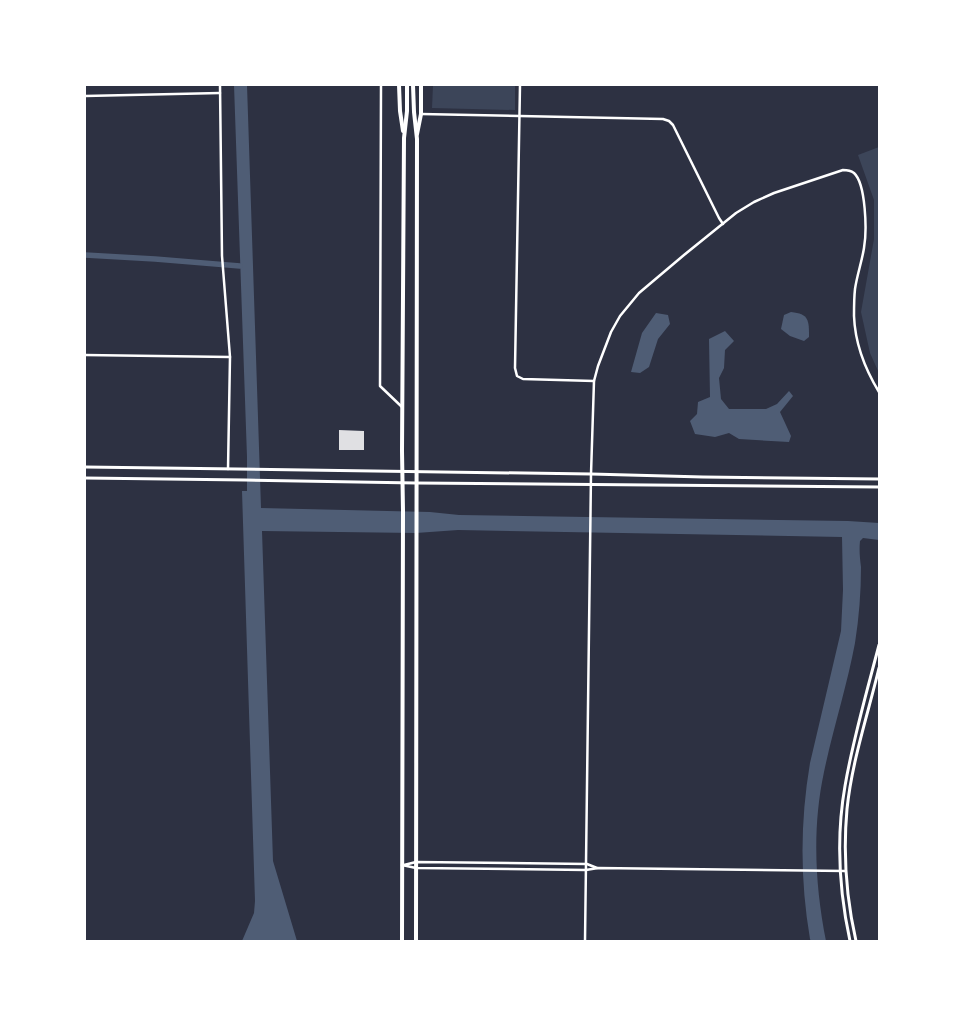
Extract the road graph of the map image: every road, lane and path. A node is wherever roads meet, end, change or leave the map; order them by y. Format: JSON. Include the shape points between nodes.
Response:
{"nodes":[{"id":1,"x":220,"y":85,"type":"edge"},
{"id":2,"x":381,"y":85,"type":"edge"},
{"id":3,"x":399,"y":85,"type":"edge"},
{"id":4,"x":407,"y":85,"type":"edge"},
{"id":5,"x":414,"y":85,"type":"edge"},
{"id":6,"x":421,"y":85,"type":"edge"},
{"id":7,"x":520,"y":85,"type":"edge"},
{"id":8,"x":220,"y":92,"type":"junction"},
{"id":9,"x":85,"y":96,"type":"edge"},
{"id":10,"x":421,"y":114,"type":"junction"},
{"id":11,"x":519,"y":116,"type":"junction"},
{"id":12,"x":404,"y":138,"type":"junction"},
{"id":13,"x":416,"y":139,"type":"junction"},
{"id":14,"x":723,"y":224,"type":"junction"},
{"id":15,"x":85,"y":355,"type":"edge"},
{"id":16,"x":230,"y":357,"type":"junction"},
{"id":17,"x":594,"y":381,"type":"junction"},
{"id":18,"x":879,"y":392,"type":"edge"},
{"id":19,"x":402,"y":408,"type":"junction"},
{"id":20,"x":85,"y":467,"type":"edge"},
{"id":21,"x":228,"y":469,"type":"junction"},
{"id":22,"x":402,"y":472,"type":"junction"},
{"id":23,"x":416,"y":472,"type":"junction"},
{"id":24,"x":591,"y":474,"type":"junction"},
{"id":25,"x":85,"y":478,"type":"edge"},
{"id":26,"x":879,"y":479,"type":"edge"},
{"id":27,"x":402,"y":483,"type":"junction"},
{"id":28,"x":416,"y":483,"type":"junction"},
{"id":29,"x":591,"y":485,"type":"junction"},
{"id":30,"x":879,"y":487,"type":"edge"},
{"id":31,"x":879,"y":645,"type":"edge"},
{"id":32,"x":879,"y":668,"type":"edge"},
{"id":33,"x":416,"y":862,"type":"junction"},
{"id":34,"x":586,"y":864,"type":"junction"},
{"id":35,"x":402,"y":865,"type":"junction"},
{"id":36,"x":416,"y":868,"type":"junction"},
{"id":37,"x":598,"y":868,"type":"junction"},
{"id":38,"x":586,"y":870,"type":"junction"},
{"id":39,"x":840,"y":871,"type":"junction"},
{"id":40,"x":845,"y":871,"type":"junction"},
{"id":41,"x":402,"y":941,"type":"edge"},
{"id":42,"x":416,"y":941,"type":"edge"},
{"id":43,"x":585,"y":941,"type":"edge"},
{"id":44,"x":850,"y":941,"type":"edge"},
{"id":45,"x":856,"y":941,"type":"edge"}],
"edges":[{"from":1,"to":8,"type":"street"},
{"from":2,"to":19,"type":"street","via":[[380,386]]},
{"from":3,"to":12,"type":"main road"},
{"from":4,"to":12,"type":"main road"},
{"from":5,"to":13,"type":"main road"},
{"from":6,"to":10,"type":"main road"},
{"from":7,"to":11,"type":"street"},
{"from":8,"to":9,"type":"street"},
{"from":8,"to":16,"type":"street","via":[[222,256]]},
{"from":10,"to":11,"type":"street"},
{"from":10,"to":13,"type":"main road"},
{"from":11,"to":14,"type":"street","via":[[663,118],[669,121]]},
{"from":11,"to":17,"type":"street","via":[[514,368],[517,376],[523,379]]},
{"from":12,"to":19,"type":"main road"},
{"from":13,"to":23,"type":"main road"},
{"from":14,"to":17,"type":"street","via":[[630,303],[611,332]]},
{"from":14,"to":18,"type":"street","via":[[754,202],[783,190],[843,170],[852,171],[858,179],[865,209],[865,240],[854,296],[855,330],[863,360]]},
{"from":15,"to":16,"type":"street"},
{"from":16,"to":21,"type":"street"},
{"from":17,"to":24,"type":"street"},
{"from":19,"to":22,"type":"main road"},
{"from":20,"to":21,"type":"main road"},
{"from":21,"to":22,"type":"main road"},
{"from":22,"to":23,"type":"main road"},
{"from":22,"to":27,"type":"main road"},
{"from":23,"to":24,"type":"main road"},
{"from":23,"to":28,"type":"main road"},
{"from":24,"to":26,"type":"main road"},
{"from":24,"to":29,"type":"street"},
{"from":25,"to":27,"type":"main road"},
{"from":27,"to":28,"type":"main road"},
{"from":27,"to":35,"type":"main road"},
{"from":28,"to":29,"type":"main road"},
{"from":28,"to":33,"type":"main road"},
{"from":29,"to":30,"type":"main road"},
{"from":29,"to":34,"type":"street"},
{"from":31,"to":39,"type":"main road","via":[[845,786]]},
{"from":32,"to":40,"type":"main road","via":[[850,787]]},
{"from":33,"to":34,"type":"street"},
{"from":33,"to":35,"type":"street"},
{"from":33,"to":36,"type":"main road"},
{"from":34,"to":37,"type":"street"},
{"from":34,"to":38,"type":"street"},
{"from":35,"to":36,"type":"street"},
{"from":35,"to":41,"type":"main road"},
{"from":36,"to":38,"type":"street"},
{"from":36,"to":42,"type":"main road"},
{"from":37,"to":38,"type":"street"},
{"from":37,"to":39,"type":"street"},
{"from":38,"to":43,"type":"street"},
{"from":39,"to":40,"type":"street"},
{"from":39,"to":44,"type":"main road"},
{"from":40,"to":45,"type":"main road"}]}
